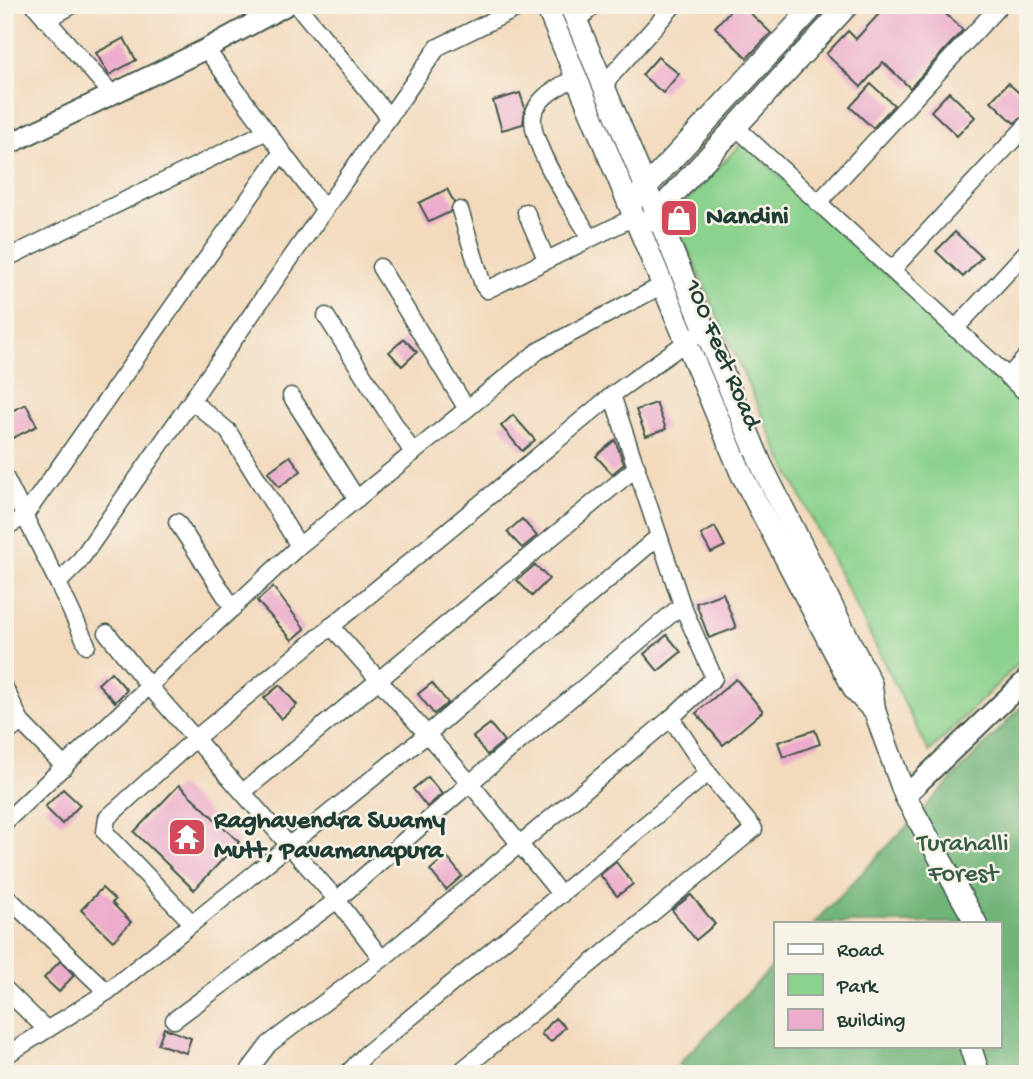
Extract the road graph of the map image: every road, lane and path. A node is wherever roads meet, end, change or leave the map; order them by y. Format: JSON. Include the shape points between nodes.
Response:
{"nodes":[{"id":1,"x":33,"y":5,"type":"edge"},
{"id":2,"x":73,"y":5,"type":"edge"},
{"id":3,"x":287,"y":5,"type":"edge"},
{"id":4,"x":297,"y":5,"type":"edge"},
{"id":5,"x":524,"y":5,"type":"edge"},
{"id":6,"x":546,"y":5,"type":"edge"},
{"id":7,"x":594,"y":5,"type":"edge"},
{"id":8,"x":674,"y":5,"type":"edge"},
{"id":9,"x":815,"y":5,"type":"edge"},
{"id":10,"x":849,"y":5,"type":"edge"},
{"id":11,"x":1000,"y":5,"type":"edge"},
{"id":12,"x":573,"y":14,"type":"edge"},
{"id":13,"x":46,"y":20,"type":"junction"},
{"id":14,"x":206,"y":49,"type":"junction"},
{"id":15,"x":576,"y":77,"type":"junction"},
{"id":16,"x":603,"y":85,"type":"junction"},
{"id":17,"x":112,"y":94,"type":"junction"},
{"id":18,"x":389,"y":117,"type":"junction"},
{"id":19,"x":1028,"y":124,"type":"edge"},
{"id":20,"x":737,"y":128,"type":"junction"},
{"id":21,"x":267,"y":131,"type":"junction"},
{"id":22,"x":5,"y":146,"type":"edge"},
{"id":23,"x":282,"y":152,"type":"junction"},
{"id":24,"x":645,"y":189,"type":"junction"},
{"id":25,"x":818,"y":203,"type":"junction"},
{"id":26,"x":325,"y":210,"type":"junction"},
{"id":27,"x":460,"y":210,"type":"dead end"},
{"id":28,"x":526,"y":212,"type":"dead end"},
{"id":29,"x":655,"y":214,"type":"junction"},
{"id":30,"x":634,"y":218,"type":"junction"},
{"id":31,"x":590,"y":237,"type":"junction"},
{"id":32,"x":1028,"y":250,"type":"edge"},
{"id":33,"x":5,"y":259,"type":"edge"},
{"id":34,"x":546,"y":259,"type":"junction"},
{"id":35,"x":380,"y":267,"type":"dead end"},
{"id":36,"x":892,"y":270,"type":"junction"},
{"id":37,"x":661,"y":286,"type":"junction"},
{"id":38,"x":326,"y":316,"type":"dead end"},
{"id":39,"x":955,"y":329,"type":"junction"},
{"id":40,"x":703,"y":330,"type":"junction"},
{"id":41,"x":684,"y":341,"type":"junction"},
{"id":42,"x":1028,"y":355,"type":"edge"},
{"id":43,"x":1008,"y":377,"type":"junction"},
{"id":44,"x":612,"y":395,"type":"junction"},
{"id":45,"x":1028,"y":395,"type":"edge"},
{"id":46,"x":291,"y":396,"type":"dead end"},
{"id":47,"x":192,"y":401,"type":"junction"},
{"id":48,"x":467,"y":409,"type":"junction"},
{"id":49,"x":413,"y":453,"type":"junction"},
{"id":50,"x":637,"y":467,"type":"junction"},
{"id":51,"x":5,"y":477,"type":"edge"},
{"id":52,"x":357,"y":499,"type":"junction"},
{"id":53,"x":23,"y":518,"type":"junction"},
{"id":54,"x":177,"y":522,"type":"dead end"},
{"id":55,"x":5,"y":527,"type":"edge"},
{"id":56,"x":659,"y":536,"type":"junction"},
{"id":57,"x":299,"y":546,"type":"junction"},
{"id":58,"x":58,"y":583,"type":"junction"},
{"id":59,"x":682,"y":605,"type":"junction"},
{"id":60,"x":233,"y":608,"type":"junction"},
{"id":61,"x":331,"y":626,"type":"junction"},
{"id":62,"x":107,"y":633,"type":"dead end"},
{"id":63,"x":87,"y":645,"type":"dead end"},
{"id":64,"x":1028,"y":678,"type":"edge"},
{"id":65,"x":378,"y":681,"type":"junction"},
{"id":66,"x":149,"y":685,"type":"junction"},
{"id":67,"x":5,"y":688,"type":"edge"},
{"id":68,"x":875,"y":712,"type":"junction"},
{"id":69,"x":671,"y":718,"type":"junction"},
{"id":70,"x":21,"y":722,"type":"junction"},
{"id":71,"x":5,"y":735,"type":"edge"},
{"id":72,"x":425,"y":736,"type":"junction"},
{"id":73,"x":196,"y":738,"type":"junction"},
{"id":74,"x":65,"y":767,"type":"junction"},
{"id":75,"x":708,"y":773,"type":"junction"},
{"id":76,"x":470,"y":783,"type":"junction"},
{"id":77,"x":243,"y":792,"type":"junction"},
{"id":78,"x":905,"y":796,"type":"junction"},
{"id":79,"x":5,"y":822,"type":"edge"},
{"id":80,"x":517,"y":843,"type":"junction"},
{"id":81,"x":288,"y":846,"type":"junction"},
{"id":82,"x":5,"y":895,"type":"edge"},
{"id":83,"x":561,"y":895,"type":"junction"},
{"id":84,"x":337,"y":900,"type":"junction"},
{"id":85,"x":975,"y":922,"type":"edge"},
{"id":86,"x":192,"y":923,"type":"junction"},
{"id":87,"x":382,"y":959,"type":"junction"},
{"id":88,"x":5,"y":989,"type":"edge"},
{"id":89,"x":107,"y":992,"type":"junction"},
{"id":90,"x":174,"y":1020,"type":"dead end"},
{"id":91,"x":46,"y":1029,"type":"junction"},
{"id":92,"x":971,"y":1048,"type":"edge"},
{"id":93,"x":5,"y":1056,"type":"edge"},
{"id":94,"x":461,"y":1071,"type":"dead end"},
{"id":95,"x":250,"y":1074,"type":"edge"},
{"id":96,"x":347,"y":1074,"type":"edge"},
{"id":97,"x":979,"y":1074,"type":"edge"}],
"edges":[{"from":1,"to":13,"type":"street"},
{"from":2,"to":13,"type":"street"},
{"from":3,"to":14,"type":"street"},
{"from":4,"to":18,"type":"street"},
{"from":5,"to":18,"type":"street","via":[[438,47]]},
{"from":6,"to":15,"type":"main road","name":"100 Feet Road"},
{"from":7,"to":12,"type":"street"},
{"from":8,"to":16,"type":"street"},
{"from":9,"to":24,"type":"main road"},
{"from":10,"to":20,"type":"main road"},
{"from":11,"to":25,"type":"street"},
{"from":12,"to":16,"type":"main road","name":"100 Feet Road"},
{"from":13,"to":17,"type":"street"},
{"from":14,"to":17,"type":"street"},
{"from":14,"to":21,"type":"street"},
{"from":15,"to":30,"type":"main road","name":"100 Feet Road"},
{"from":15,"to":31,"type":"street","via":[[541,100],[532,118],[538,145]]},
{"from":16,"to":24,"type":"main road","name":"100 Feet Road"},
{"from":17,"to":22,"type":"street"},
{"from":18,"to":26,"type":"street"},
{"from":19,"to":36,"type":"street"},
{"from":20,"to":25,"type":"street"},
{"from":20,"to":29,"type":"main road"},
{"from":21,"to":23,"type":"street"},
{"from":21,"to":33,"type":"street"},
{"from":23,"to":26,"type":"street"},
{"from":23,"to":53,"type":"street"},
{"from":24,"to":29,"type":"main road","name":"100 Feet Road"},
{"from":24,"to":30,"type":"main road"},
{"from":25,"to":36,"type":"street"},
{"from":26,"to":47,"type":"street"},
{"from":27,"to":34,"type":"street","via":[[485,289]]},
{"from":28,"to":34,"type":"street"},
{"from":29,"to":30,"type":"main road"},
{"from":29,"to":40,"type":"main road","name":"100 Feet Road"},
{"from":30,"to":31,"type":"street"},
{"from":30,"to":37,"type":"main road","name":"100 Feet Road"},
{"from":31,"to":34,"type":"street"},
{"from":32,"to":39,"type":"street"},
{"from":35,"to":48,"type":"street"},
{"from":36,"to":39,"type":"street"},
{"from":37,"to":41,"type":"main road","name":"100 Feet Road"},
{"from":37,"to":48,"type":"street","via":[[538,351]]},
{"from":38,"to":49,"type":"street"},
{"from":39,"to":43,"type":"street"},
{"from":40,"to":41,"type":"street"},
{"from":40,"to":68,"type":"main road","name":"100 Feet Road","via":[[761,464],[871,684]]},
{"from":41,"to":44,"type":"street"},
{"from":41,"to":68,"type":"main road","name":"100 Feet Road","via":[[741,473],[855,691]]},
{"from":42,"to":43,"type":"street"},
{"from":43,"to":45,"type":"street"},
{"from":44,"to":50,"type":"street"},
{"from":44,"to":61,"type":"street"},
{"from":46,"to":52,"type":"street"},
{"from":47,"to":57,"type":"street","via":[[228,432]]},
{"from":47,"to":58,"type":"street","via":[[78,563]]},
{"from":48,"to":49,"type":"street"},
{"from":49,"to":52,"type":"street"},
{"from":50,"to":56,"type":"street"},
{"from":50,"to":65,"type":"street"},
{"from":51,"to":53,"type":"street"},
{"from":52,"to":57,"type":"street"},
{"from":53,"to":55,"type":"street"},
{"from":53,"to":58,"type":"street"},
{"from":54,"to":60,"type":"street"},
{"from":56,"to":59,"type":"street"},
{"from":56,"to":72,"type":"street"},
{"from":57,"to":60,"type":"street"},
{"from":58,"to":63,"type":"street"},
{"from":59,"to":69,"type":"street","via":[[714,678]]},
{"from":59,"to":76,"type":"street"},
{"from":60,"to":66,"type":"street"},
{"from":61,"to":65,"type":"street"},
{"from":61,"to":73,"type":"street"},
{"from":62,"to":66,"type":"street"},
{"from":64,"to":78,"type":"street"},
{"from":65,"to":72,"type":"street"},
{"from":65,"to":77,"type":"street"},
{"from":66,"to":73,"type":"street"},
{"from":66,"to":74,"type":"street"},
{"from":67,"to":70,"type":"street"},
{"from":68,"to":78,"type":"main road","name":"100 Feet Road"},
{"from":69,"to":75,"type":"street"},
{"from":69,"to":80,"type":"street"},
{"from":70,"to":71,"type":"street"},
{"from":70,"to":74,"type":"street"},
{"from":72,"to":76,"type":"street"},
{"from":72,"to":81,"type":"street"},
{"from":73,"to":77,"type":"street"},
{"from":73,"to":86,"type":"street","via":[[107,818],[104,826]]},
{"from":74,"to":79,"type":"street"},
{"from":75,"to":83,"type":"street"},
{"from":75,"to":94,"type":"street","via":[[754,829]]},
{"from":76,"to":80,"type":"street"},
{"from":76,"to":84,"type":"street"},
{"from":77,"to":81,"type":"street"},
{"from":78,"to":85,"type":"main road","name":"100 Feet Road"},
{"from":80,"to":83,"type":"street"},
{"from":80,"to":87,"type":"street"},
{"from":81,"to":84,"type":"street"},
{"from":81,"to":86,"type":"street"},
{"from":82,"to":89,"type":"street"},
{"from":83,"to":96,"type":"street"},
{"from":84,"to":87,"type":"street"},
{"from":84,"to":90,"type":"street"},
{"from":86,"to":89,"type":"street"},
{"from":87,"to":95,"type":"street","via":[[270,1044]]},
{"from":88,"to":91,"type":"street"},
{"from":89,"to":91,"type":"street"},
{"from":91,"to":93,"type":"street"},
{"from":92,"to":97,"type":"main road"}]}
